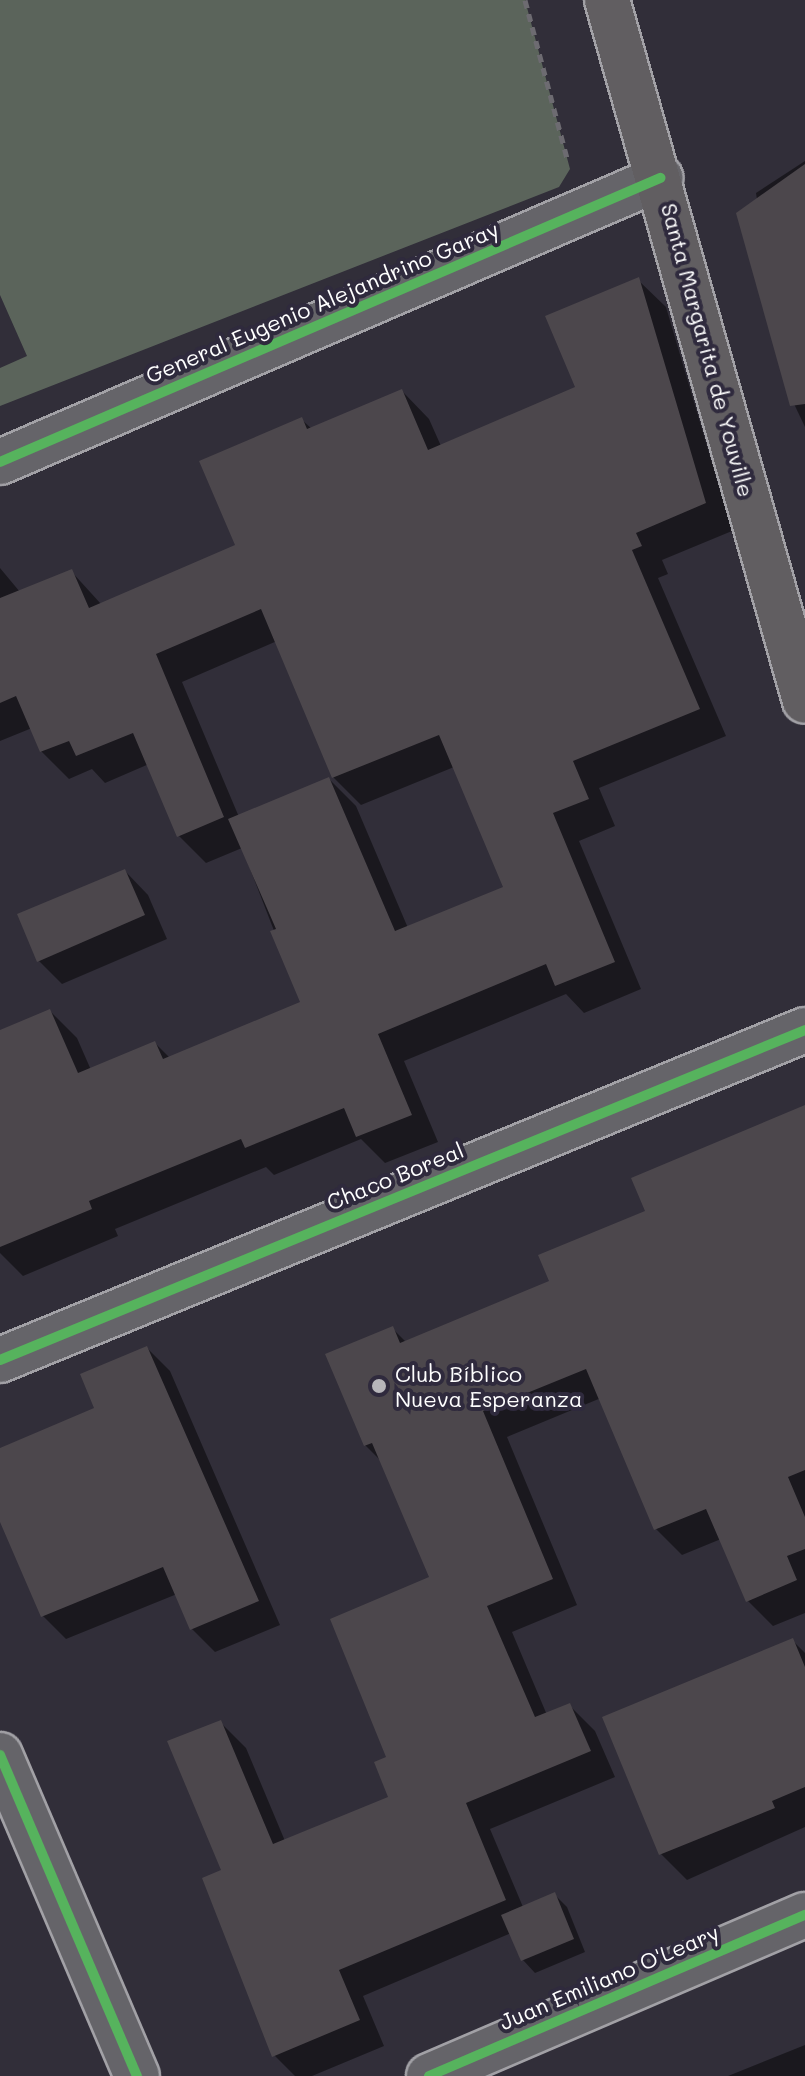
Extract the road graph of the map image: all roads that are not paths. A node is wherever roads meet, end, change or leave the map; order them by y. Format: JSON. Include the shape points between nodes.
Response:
{"nodes":[{"id":1,"x":607,"y":0,"type":"edge"},
{"id":2,"x":660,"y":178,"type":"junction"},
{"id":3,"x":0,"y":462,"type":"edge"},
{"id":4,"x":803,"y":688,"type":"edge"},
{"id":5,"x":805,"y":1030,"type":"edge"},
{"id":6,"x":0,"y":1360,"type":"edge"},
{"id":7,"x":0,"y":1755,"type":"edge"},
{"id":8,"x":805,"y":1915,"type":"edge"},
{"id":9,"x":137,"y":2076,"type":"edge"},
{"id":10,"x":429,"y":2076,"type":"edge"}],
"edges":[{"from":1,"to":2,"type":"main road","name":"Santa Margarita de Youville"},
{"from":2,"to":3,"type":"street","name":"General Eugenio Alejandrino Garay"},
{"from":2,"to":4,"type":"main road","name":"Santa Margarita de Youville"},
{"from":5,"to":6,"type":"street","name":"Chaco Boreal"},
{"from":7,"to":9,"type":"street"},
{"from":8,"to":10,"type":"street","name":"Juan Emiliano O'Leary"}]}
